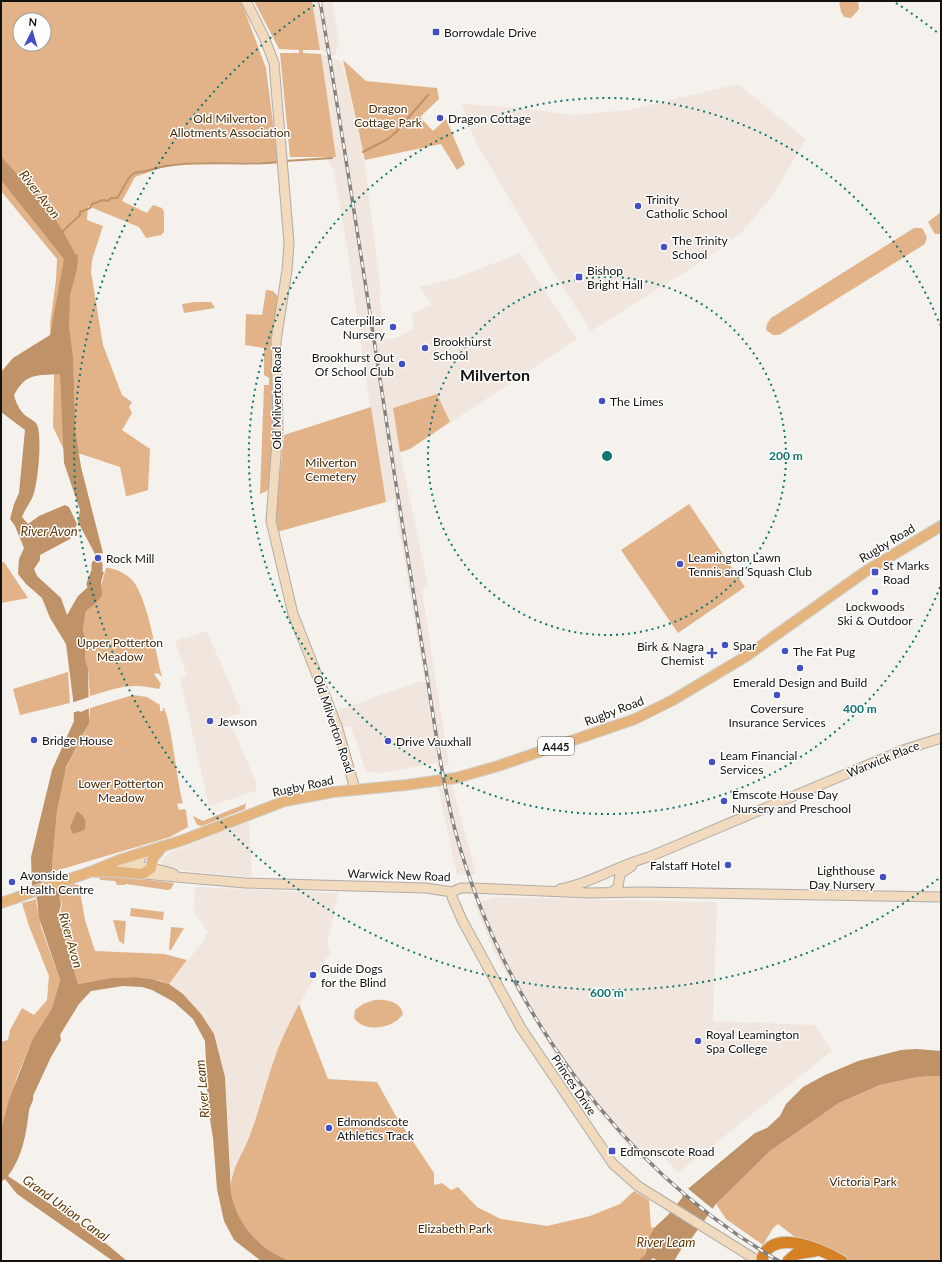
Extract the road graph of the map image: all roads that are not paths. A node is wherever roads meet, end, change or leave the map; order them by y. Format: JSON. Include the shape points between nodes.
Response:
{"nodes":[{"id":1,"x":246,"y":1,"type":"edge"},
{"id":2,"x":941,"y":526,"type":"edge"},
{"id":3,"x":941,"y":738,"type":"edge"},
{"id":4,"x":356,"y":789,"type":"junction"},
{"id":5,"x":163,"y":846,"type":"junction"},
{"id":6,"x":142,"y":852,"type":"junction"},
{"id":7,"x":649,"y":857,"type":"junction"},
{"id":8,"x":151,"y":868,"type":"junction"},
{"id":9,"x":141,"y":870,"type":"junction"},
{"id":10,"x":94,"y":871,"type":"junction"},
{"id":11,"x":604,"y":873,"type":"junction"},
{"id":12,"x":179,"y":876,"type":"junction"},
{"id":13,"x":619,"y":880,"type":"junction"},
{"id":14,"x":544,"y":891,"type":"junction"},
{"id":15,"x":452,"y":892,"type":"junction"},
{"id":16,"x":609,"y":892,"type":"junction"},
{"id":17,"x":641,"y":892,"type":"junction"},
{"id":18,"x":941,"y":897,"type":"edge"},
{"id":19,"x":1,"y":904,"type":"edge"},
{"id":20,"x":730,"y":1244,"type":"junction"},
{"id":21,"x":824,"y":1252,"type":"junction"},
{"id":22,"x":761,"y":1260,"type":"edge"},
{"id":23,"x":746,"y":1261,"type":"edge"},
{"id":24,"x":788,"y":1261,"type":"edge"},
{"id":25,"x":842,"y":1261,"type":"edge"}],
"edges":[{"from":1,"to":4,"type":"street","name":"Old Milverton Road","via":[[274,63],[289,253],[276,341],[278,429],[271,521],[293,614],[337,726]]},
{"from":2,"to":4,"type":"main road","name":"Rugby Road","number":"A445","via":[[866,571],[745,657],[673,700],[635,719],[466,776]]},
{"from":3,"to":7,"type":"street","name":"Warwick Place","via":[[903,750]]},
{"from":4,"to":5,"type":"main road","name":"Rugby Road","number":"A445","via":[[317,794],[277,804]]},
{"from":5,"to":6,"type":"main road","name":"Rugby Road","number":"A445"},
{"from":5,"to":8,"type":"main road","via":[[154,858]]},
{"from":6,"to":9,"type":"street","via":[[139,859]]},
{"from":6,"to":10,"type":"main road","name":"Rugby Road","number":"A445"},
{"from":7,"to":11,"type":"street","name":"Warwick Place"},
{"from":7,"to":13,"type":"street","name":"Warwick Place","via":[[623,870]]},
{"from":8,"to":9,"type":"main road"},
{"from":8,"to":12,"type":"street","name":"Warwick New Road"},
{"from":9,"to":10,"type":"main road","name":"Warwick New Road","number":"A445"},
{"from":9,"to":12,"type":"street","name":"Warwick New Road"},
{"from":10,"to":19,"type":"main road","name":"Warwick New Road","number":"A445"},
{"from":11,"to":13,"type":"street","name":"Warwick New Road","via":[[613,872]]},
{"from":11,"to":14,"type":"street","name":"Warwick Place","via":[[568,887]]},
{"from":11,"to":16,"type":"street","via":[[598,881],[599,887]]},
{"from":12,"to":15,"type":"street","name":"Warwick New Road","via":[[226,882],[418,887]]},
{"from":13,"to":16,"type":"street","name":"Warwick Place","via":[[617,889]]},
{"from":13,"to":17,"type":"street","name":"Warwick New Road","via":[[627,888]]},
{"from":14,"to":15,"type":"street","name":"Warwick New Road","via":[[461,888]]},
{"from":14,"to":16,"type":"street","name":"Warwick New Road"},
{"from":15,"to":20,"type":"street","name":"Princes Drive","via":[[455,906],[510,1009],[540,1058],[613,1164],[627,1178]]},
{"from":16,"to":17,"type":"street","name":"Warwick New Road"},
{"from":17,"to":18,"type":"street","name":"Warwick New Road"},
{"from":20,"to":22,"type":"street","name":"Princes Drive"},
{"from":20,"to":23,"type":"street","name":"Princes Drive"},
{"from":21,"to":22,"type":"highway","via":[[806,1245],[783,1243],[768,1248]]},
{"from":21,"to":24,"type":"highway","via":[[803,1252]]},
{"from":21,"to":25,"type":"highway"}]}
